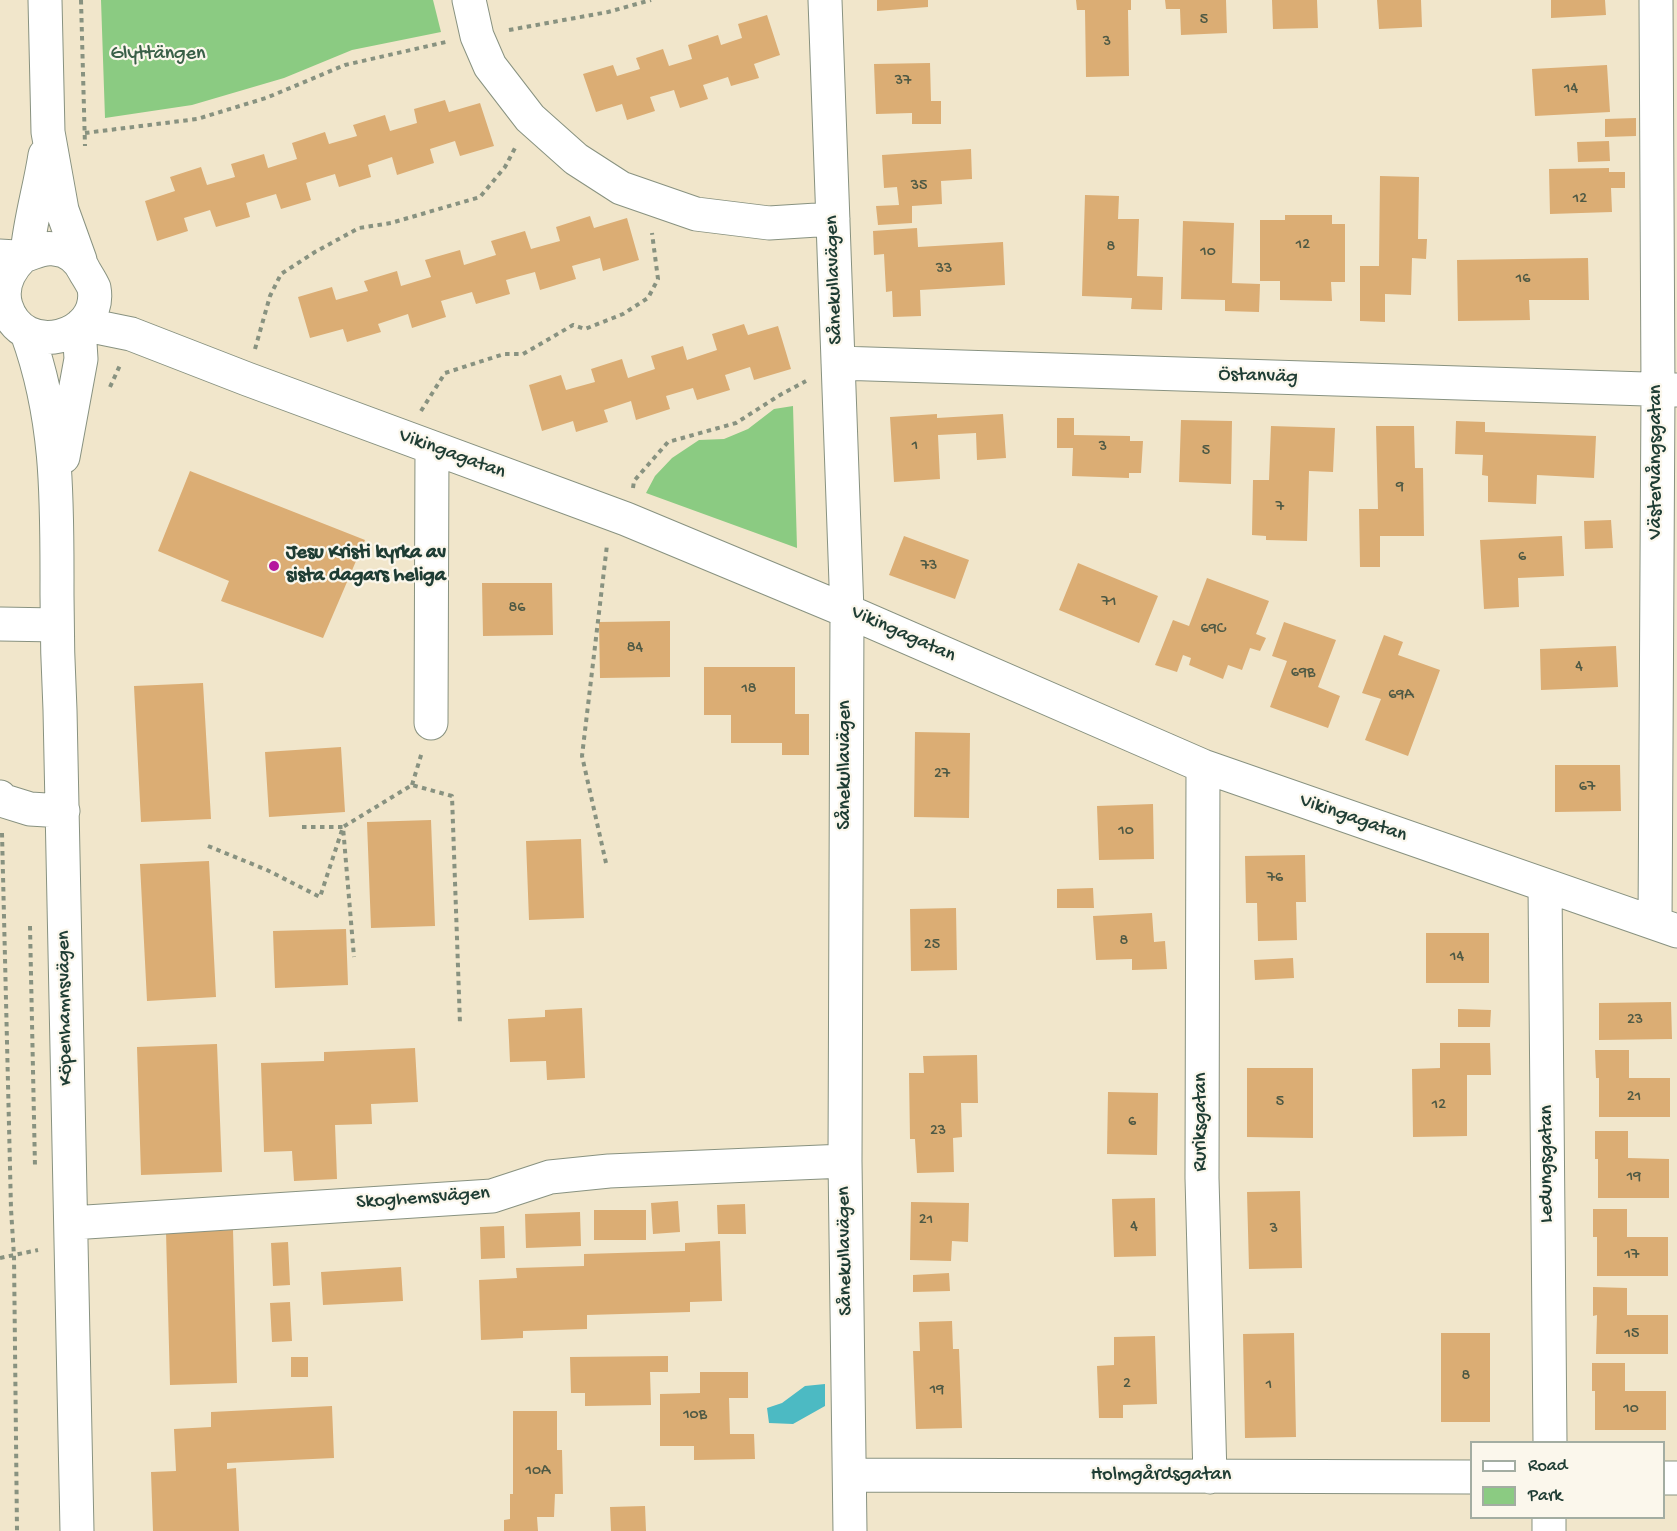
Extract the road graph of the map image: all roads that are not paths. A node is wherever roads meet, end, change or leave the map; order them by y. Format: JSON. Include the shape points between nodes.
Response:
{"nodes":[{"id":1,"x":45,"y":0,"type":"edge"},
{"id":2,"x":470,"y":0,"type":"edge"},
{"id":3,"x":825,"y":0,"type":"edge"},
{"id":4,"x":1656,"y":0,"type":"edge"},
{"id":5,"x":48,"y":132,"type":"junction"},
{"id":6,"x":833,"y":219,"type":"junction"},
{"id":7,"x":16,"y":256,"type":"edge"},
{"id":8,"x":87,"y":274,"type":"junction"},
{"id":9,"x":2,"y":302,"type":"edge"},
{"id":10,"x":80,"y":326,"type":"junction"},
{"id":11,"x":27,"y":333,"type":"junction"},
{"id":12,"x":131,"y":334,"type":"junction"},
{"id":13,"x":838,"y":363,"type":"junction"},
{"id":14,"x":1667,"y":390,"type":"edge"},
{"id":15,"x":419,"y":443,"type":"junction"},
{"id":16,"x":57,"y":485,"type":"junction"},
{"id":17,"x":847,"y":611,"type":"junction"},
{"id":18,"x":0,"y":624,"type":"edge"},
{"id":19,"x":57,"y":625,"type":"junction"},
{"id":20,"x":431,"y":723,"type":"dead end"},
{"id":21,"x":1203,"y":766,"type":"junction"},
{"id":22,"x":0,"y":799,"type":"edge"},
{"id":23,"x":63,"y":811,"type":"junction"},
{"id":24,"x":1545,"y":886,"type":"junction"},
{"id":25,"x":1666,"y":927,"type":"edge"},
{"id":26,"x":845,"y":1161,"type":"junction"},
{"id":27,"x":71,"y":1223,"type":"junction"},
{"id":28,"x":1550,"y":1441,"type":"edge"},
{"id":29,"x":850,"y":1475,"type":"junction"},
{"id":30,"x":1210,"y":1477,"type":"junction"},
{"id":31,"x":1470,"y":1477,"type":"edge"},
{"id":32,"x":77,"y":1531,"type":"edge"},
{"id":33,"x":850,"y":1531,"type":"edge"}],
"edges":[{"from":1,"to":5,"type":"street"},
{"from":2,"to":6,"type":"street","via":[[477,36],[490,66],[530,118],[576,159],[621,188],[696,214],[769,223]]},
{"from":3,"to":6,"type":"street","name":"Sånekullavägen"},
{"from":4,"to":14,"type":"street","name":"Västervångsgatan"},
{"from":5,"to":7,"type":"street","via":[[41,183]]},
{"from":5,"to":8,"type":"street","via":[[62,210]]},
{"from":6,"to":13,"type":"street","name":"Sånekullavägen"},
{"from":7,"to":8,"type":"street","via":[[40,249],[68,252]]},
{"from":7,"to":9,"type":"street","via":[[6,278]]},
{"from":8,"to":10,"type":"street","via":[[93,301]]},
{"from":8,"to":12,"type":"street","name":"Vikingagatan"},
{"from":9,"to":11,"type":"street"},
{"from":10,"to":11,"type":"street","via":[[54,338]]},
{"from":10,"to":12,"type":"street","name":"Vikingagatan"},
{"from":10,"to":16,"type":"street","name":"Köpenhamnsvägen","via":[[81,359]]},
{"from":11,"to":16,"type":"street","name":"Köpenhamnsvägen","via":[[48,409]]},
{"from":12,"to":15,"type":"street","name":"Vikingagatan"},
{"from":13,"to":14,"type":"street","name":"Östanväg"},
{"from":13,"to":17,"type":"street","name":"Sånekullavägen"},
{"from":14,"to":25,"type":"street","name":"Västervångsgatan"},
{"from":15,"to":17,"type":"street","name":"Vikingagatan","via":[[618,517]]},
{"from":15,"to":20,"type":"street"},
{"from":16,"to":19,"type":"street","name":"Köpenhamnsvägen"},
{"from":17,"to":21,"type":"street","name":"Vikingagatan"},
{"from":17,"to":26,"type":"street","name":"Sånekullavägen"},
{"from":18,"to":19,"type":"street"},
{"from":19,"to":23,"type":"street","name":"Köpenhamnsvägen"},
{"from":21,"to":24,"type":"street","name":"Vikingagatan"},
{"from":21,"to":30,"type":"street","name":"Ruriksgatan","via":[[1202,1178]]},
{"from":22,"to":23,"type":"street","via":[[30,809]]},
{"from":23,"to":27,"type":"street","name":"Köpenhamnsvägen"},
{"from":24,"to":25,"type":"street","name":"Vikingagatan"},
{"from":24,"to":28,"type":"street","name":"Ledungsgatan"},
{"from":26,"to":27,"type":"street","name":"Skoghemsvägen","via":[[609,1171],[550,1177],[492,1196]]},
{"from":26,"to":29,"type":"street","name":"Sånekullavägen"},
{"from":27,"to":32,"type":"street","name":"Köpenhamnsvägen"},
{"from":29,"to":30,"type":"street","name":"Holmgårdsgatan"},
{"from":29,"to":33,"type":"street","name":"Sånekullavägen"},
{"from":30,"to":31,"type":"street","name":"Holmgårdsgatan"}]}
